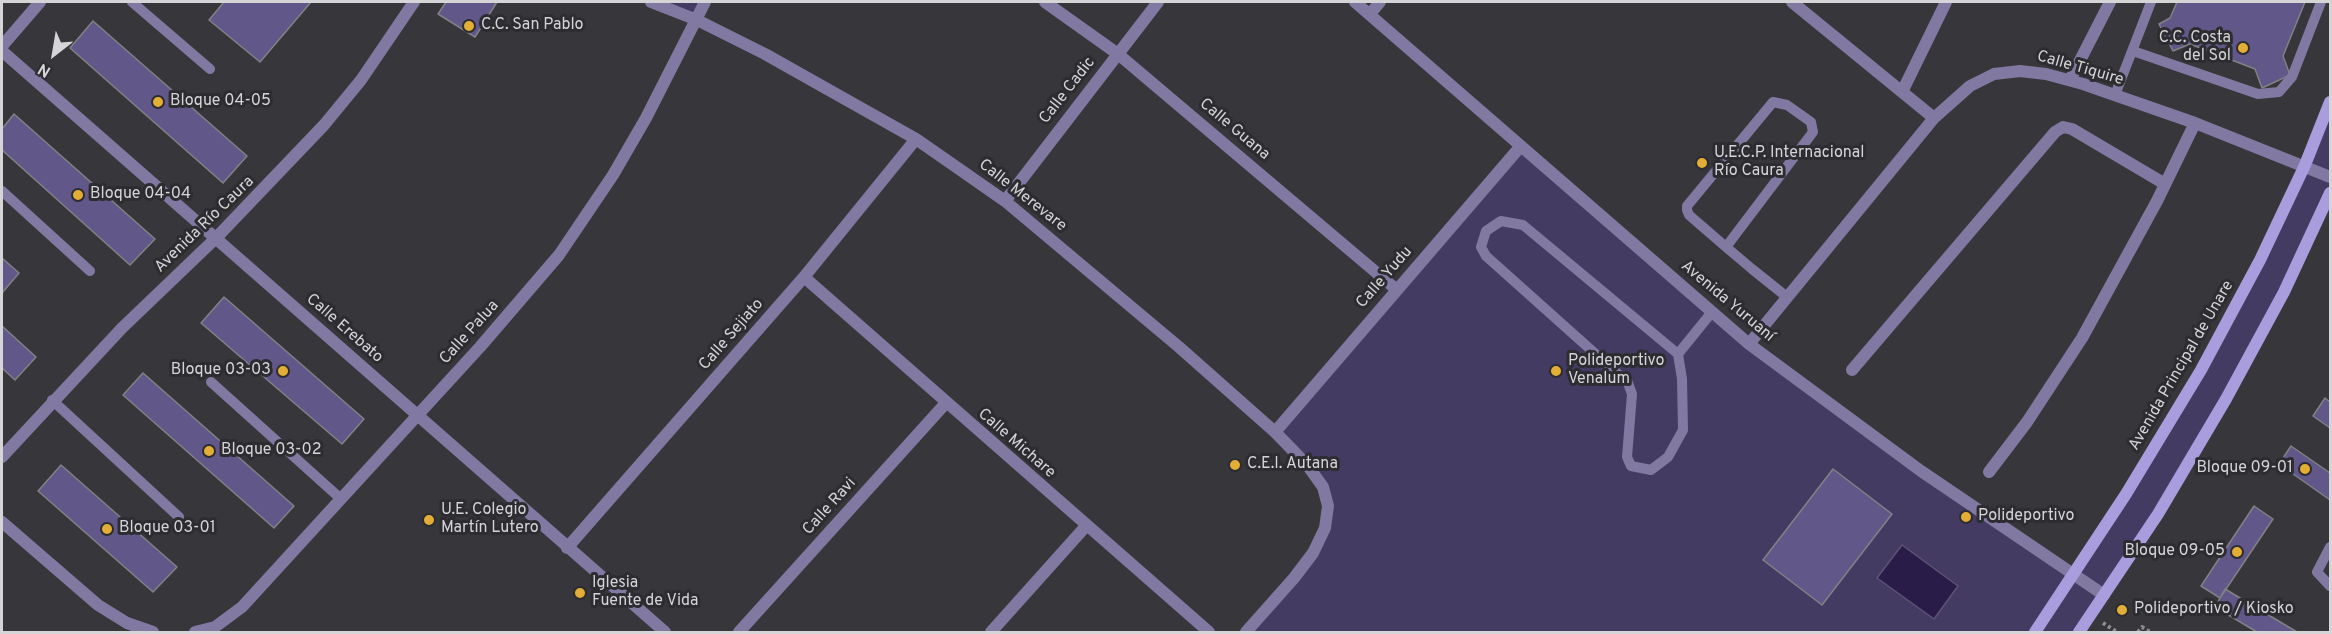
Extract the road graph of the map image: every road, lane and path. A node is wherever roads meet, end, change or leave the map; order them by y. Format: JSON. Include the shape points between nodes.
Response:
{"nodes":[{"id":1,"x":40,"y":2,"type":"edge"},
{"id":2,"x":132,"y":2,"type":"edge"},
{"id":3,"x":414,"y":2,"type":"edge"},
{"id":4,"x":651,"y":2,"type":"edge"},
{"id":5,"x":705,"y":2,"type":"edge"},
{"id":6,"x":1045,"y":2,"type":"edge"},
{"id":7,"x":1158,"y":2,"type":"edge"},
{"id":8,"x":1355,"y":2,"type":"edge"},
{"id":9,"x":1380,"y":2,"type":"edge"},
{"id":10,"x":1792,"y":2,"type":"edge"},
{"id":11,"x":1946,"y":2,"type":"edge"},
{"id":12,"x":2110,"y":2,"type":"edge"},
{"id":13,"x":2151,"y":2,"type":"edge"},
{"id":14,"x":2321,"y":2,"type":"edge"},
{"id":15,"x":1370,"y":14,"type":"junction"},
{"id":16,"x":697,"y":20,"type":"junction"},
{"id":17,"x":2,"y":46,"type":"edge"},
{"id":18,"x":2,"y":51,"type":"edge"},
{"id":19,"x":2133,"y":51,"type":"junction"},
{"id":20,"x":1118,"y":54,"type":"junction"},
{"id":21,"x":210,"y":69,"type":"dead end"},
{"id":22,"x":2070,"y":80,"type":"junction"},
{"id":23,"x":1902,"y":92,"type":"junction"},
{"id":24,"x":2115,"y":95,"type":"junction"},
{"id":25,"x":2331,"y":102,"type":"edge"},
{"id":26,"x":1934,"y":118,"type":"junction"},
{"id":27,"x":2195,"y":123,"type":"junction"},
{"id":28,"x":916,"y":139,"type":"junction"},
{"id":29,"x":1520,"y":147,"type":"junction"},
{"id":30,"x":2305,"y":165,"type":"junction"},
{"id":31,"x":2331,"y":177,"type":"edge"},
{"id":32,"x":2165,"y":184,"type":"junction"},
{"id":33,"x":2,"y":191,"type":"edge"},
{"id":34,"x":2331,"y":193,"type":"edge"},
{"id":35,"x":1005,"y":201,"type":"junction"},
{"id":36,"x":216,"y":238,"type":"junction"},
{"id":37,"x":1726,"y":247,"type":"junction"},
{"id":38,"x":90,"y":271,"type":"dead end"},
{"id":39,"x":804,"y":278,"type":"junction"},
{"id":40,"x":1397,"y":290,"type":"junction"},
{"id":41,"x":1787,"y":297,"type":"junction"},
{"id":42,"x":1712,"y":312,"type":"junction"},
{"id":43,"x":1749,"y":344,"type":"junction"},
{"id":44,"x":1678,"y":354,"type":"junction"},
{"id":45,"x":1852,"y":370,"type":"dead end"},
{"id":46,"x":211,"y":382,"type":"dead end"},
{"id":47,"x":52,"y":400,"type":"junction"},
{"id":48,"x":945,"y":404,"type":"junction"},
{"id":49,"x":418,"y":416,"type":"junction"},
{"id":50,"x":1275,"y":432,"type":"junction"},
{"id":51,"x":2,"y":457,"type":"edge"},
{"id":52,"x":1989,"y":472,"type":"dead end"},
{"id":53,"x":341,"y":499,"type":"junction"},
{"id":54,"x":179,"y":517,"type":"dead end"},
{"id":55,"x":2,"y":522,"type":"edge"},
{"id":56,"x":1086,"y":526,"type":"junction"},
{"id":57,"x":2331,"y":547,"type":"edge"},
{"id":58,"x":567,"y":548,"type":"junction"},
{"id":59,"x":2074,"y":576,"type":"junction"},
{"id":60,"x":2331,"y":586,"type":"edge"},
{"id":61,"x":2104,"y":595,"type":"junction"},
{"id":62,"x":130,"y":628,"type":"edge"},
{"id":63,"x":153,"y":633,"type":"edge"},
{"id":64,"x":195,"y":633,"type":"edge"},
{"id":65,"x":665,"y":633,"type":"edge"},
{"id":66,"x":740,"y":633,"type":"edge"},
{"id":67,"x":991,"y":633,"type":"edge"},
{"id":68,"x":1209,"y":633,"type":"edge"},
{"id":69,"x":1246,"y":633,"type":"edge"},
{"id":70,"x":2035,"y":633,"type":"edge"},
{"id":71,"x":2079,"y":633,"type":"edge"},
{"id":72,"x":2138,"y":633,"type":"edge"},
{"id":73,"x":2150,"y":633,"type":"edge"}],
"edges":[{"from":1,"to":17,"type":"street"},
{"from":2,"to":21,"type":"lane"},
{"from":3,"to":36,"type":"street","name":"Avenida Río Caura","via":[[361,80],[324,125]]},
{"from":4,"to":16,"type":"street","name":"Calle Merevare"},
{"from":5,"to":16,"type":"street","name":"Calle Palua"},
{"from":6,"to":20,"type":"street","name":"Calle Guana"},
{"from":7,"to":20,"type":"street","name":"Calle Cadic"},
{"from":8,"to":15,"type":"street","name":"Avenida Yuruaní"},
{"from":9,"to":15,"type":"street"},
{"from":10,"to":23,"type":"street"},
{"from":11,"to":23,"type":"street"},
{"from":12,"to":22,"type":"street"},
{"from":13,"to":19,"type":"lane"},
{"from":14,"to":19,"type":"lane","via":[[2292,77],[2279,92],[2258,94]]},
{"from":15,"to":29,"type":"street","name":"Avenida Yuruaní"},
{"from":16,"to":28,"type":"street","name":"Calle Merevare"},
{"from":16,"to":49,"type":"street","name":"Calle Palua","via":[[646,118],[577,230],[524,297]]},
{"from":18,"to":36,"type":"street","name":"Calle Erebato"},
{"from":19,"to":24,"type":"lane"},
{"from":20,"to":35,"type":"street","name":"Calle Cadic"},
{"from":20,"to":40,"type":"street","name":"Calle Guana"},
{"from":22,"to":24,"type":"street","name":"Calle Tiquire"},
{"from":22,"to":26,"type":"street","name":"Calle Tiquire","via":[[2020,70],[1994,74],[1970,86]]},
{"from":23,"to":26,"type":"street"},
{"from":24,"to":27,"type":"street","name":"Calle Tiquire"},
{"from":25,"to":30,"type":"street","name":"Avenida Principal de Unare"},
{"from":26,"to":41,"type":"street","name":"Calle Tiquire"},
{"from":27,"to":30,"type":"street","name":"Calle Tiquire"},
{"from":27,"to":32,"type":"street"},
{"from":28,"to":35,"type":"street","name":"Calle Merevare"},
{"from":28,"to":39,"type":"street","name":"Calle Sejiato"},
{"from":29,"to":40,"type":"street","name":"Calle Yudu"},
{"from":29,"to":42,"type":"street","name":"Avenida Yuruaní"},
{"from":30,"to":31,"type":"street","name":"Calle Tiquire"},
{"from":30,"to":59,"type":"street","name":"Avenida Principal de Unare","via":[[2201,370]]},
{"from":32,"to":45,"type":"street","via":[[2063,127]]},
{"from":32,"to":52,"type":"street","via":[[2082,338]]},
{"from":33,"to":38,"type":"lane"},
{"from":34,"to":61,"type":"street","via":[[2226,399],[2158,514]]},
{"from":35,"to":50,"type":"street","name":"Calle Merevare"},
{"from":36,"to":47,"type":"street","name":"Avenida Río Caura"},
{"from":36,"to":49,"type":"street","name":"Calle Erebato"},
{"from":37,"to":37,"type":"lane","via":[[1689,215],[1687,206],[1773,102],[1787,105],[1811,122],[1814,132]]},
{"from":37,"to":41,"type":"lane"},
{"from":39,"to":48,"type":"street","name":"Calle Michare"},
{"from":39,"to":58,"type":"street","name":"Calle Sejiato"},
{"from":40,"to":50,"type":"street","name":"Calle Yudu"},
{"from":41,"to":43,"type":"street","name":"Calle Tiquire"},
{"from":42,"to":43,"type":"street","name":"Avenida Yuruaní"},
{"from":42,"to":44,"type":"lane"},
{"from":43,"to":59,"type":"street","name":"Avenida Yuruaní","via":[[1921,471]]},
{"from":44,"to":44,"type":"lane","via":[[1523,225],[1501,221],[1486,231],[1481,247],[1486,256],[1629,383],[1632,394],[1627,457],[1631,466],[1639,470],[1651,470],[1668,457],[1683,430]]},
{"from":46,"to":53,"type":"lane"},
{"from":47,"to":51,"type":"street","name":"Avenida Río Caura"},
{"from":47,"to":54,"type":"lane"},
{"from":48,"to":56,"type":"street","name":"Calle Michare"},
{"from":48,"to":66,"type":"street","name":"Calle Ravi"},
{"from":49,"to":53,"type":"street","name":"Calle Palua"},
{"from":49,"to":58,"type":"street","name":"Calle Erebato"},
{"from":50,"to":69,"type":"street","name":"Calle Merevare","via":[[1323,487],[1328,506],[1325,528],[1313,553]]},
{"from":53,"to":64,"type":"street","name":"Calle Palua","via":[[242,607],[215,627]]},
{"from":55,"to":62,"type":"street"},
{"from":56,"to":67,"type":"street"},
{"from":56,"to":68,"type":"street","name":"Calle Michare"},
{"from":57,"to":60,"type":"lane","via":[[2317,572]]},
{"from":58,"to":65,"type":"street","name":"Calle Erebato"},
{"from":59,"to":61,"type":"street","name":"Avenida Yuruaní"},
{"from":59,"to":70,"type":"street","name":"Avenida Principal de Unare"},
{"from":61,"to":71,"type":"street"},
{"from":62,"to":63,"type":"street"},
{"from":72,"to":73,"type":"path","via":[[2142,627]]}]}
